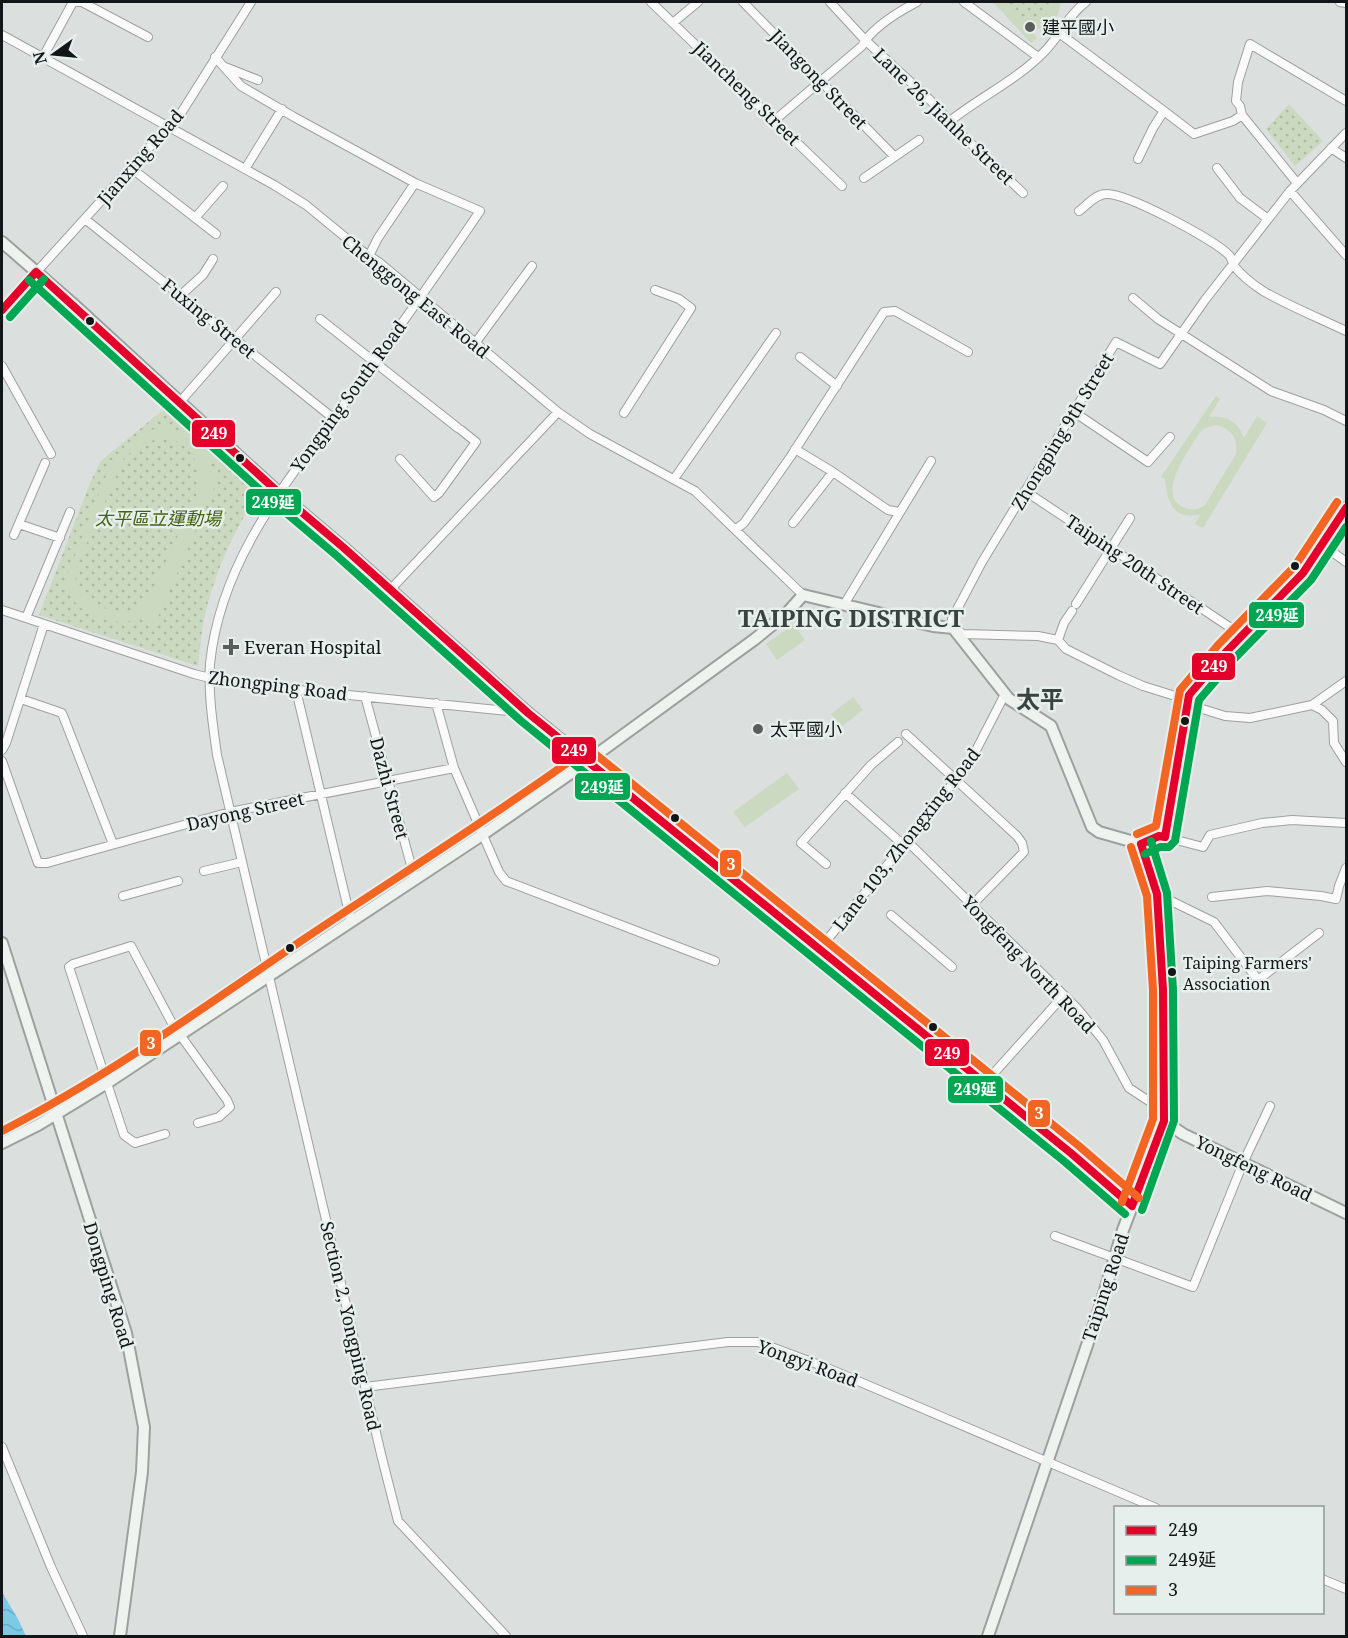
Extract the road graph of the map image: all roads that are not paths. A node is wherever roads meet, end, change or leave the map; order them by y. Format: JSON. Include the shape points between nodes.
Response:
{"nodes":[{"id":1,"x":251,"y":2,"type":"edge"},
{"id":2,"x":651,"y":2,"type":"edge"},
{"id":3,"x":698,"y":2,"type":"edge"},
{"id":4,"x":743,"y":2,"type":"edge"},
{"id":5,"x":830,"y":2,"type":"edge"},
{"id":6,"x":916,"y":2,"type":"edge"},
{"id":7,"x":964,"y":2,"type":"edge"},
{"id":8,"x":1086,"y":2,"type":"edge"},
{"id":9,"x":1340,"y":2,"type":"edge"},
{"id":10,"x":1347,"y":3,"type":"edge"},
{"id":11,"x":674,"y":22,"type":"junction"},
{"id":12,"x":1059,"y":33,"type":"junction"},
{"id":13,"x":2,"y":35,"type":"edge"},
{"id":14,"x":148,"y":37,"type":"dead end"},
{"id":15,"x":865,"y":40,"type":"junction"},
{"id":16,"x":43,"y":57,"type":"junction"},
{"id":17,"x":215,"y":57,"type":"junction"},
{"id":18,"x":1038,"y":57,"type":"junction"},
{"id":19,"x":224,"y":67,"type":"junction"},
{"id":20,"x":258,"y":80,"type":"dead end"},
{"id":21,"x":821,"y":82,"type":"junction"},
{"id":22,"x":1347,"y":101,"type":"edge"},
{"id":23,"x":282,"y":109,"type":"junction"},
{"id":24,"x":1164,"y":111,"type":"junction"},
{"id":25,"x":1242,"y":115,"type":"junction"},
{"id":26,"x":775,"y":120,"type":"junction"},
{"id":27,"x":950,"y":121,"type":"junction"},
{"id":28,"x":168,"y":127,"type":"junction"},
{"id":29,"x":1347,"y":133,"type":"edge"},
{"id":30,"x":919,"y":140,"type":"dead end"},
{"id":31,"x":1332,"y":148,"type":"junction"},
{"id":32,"x":894,"y":156,"type":"junction"},
{"id":33,"x":1347,"y":158,"type":"edge"},
{"id":34,"x":1138,"y":159,"type":"dead end"},
{"id":35,"x":131,"y":168,"type":"junction"},
{"id":36,"x":1217,"y":168,"type":"dead end"},
{"id":37,"x":245,"y":169,"type":"junction"},
{"id":38,"x":864,"y":178,"type":"dead end"},
{"id":39,"x":415,"y":183,"type":"junction"},
{"id":40,"x":1297,"y":183,"type":"junction"},
{"id":41,"x":223,"y":186,"type":"dead end"},
{"id":42,"x":842,"y":186,"type":"dead end"},
{"id":43,"x":1290,"y":191,"type":"junction"},
{"id":44,"x":1023,"y":192,"type":"dead end"},
{"id":45,"x":1079,"y":211,"type":"dead end"},
{"id":46,"x":195,"y":218,"type":"junction"},
{"id":47,"x":85,"y":219,"type":"junction"},
{"id":48,"x":1268,"y":219,"type":"junction"},
{"id":49,"x":216,"y":234,"type":"dead end"},
{"id":50,"x":2,"y":242,"type":"edge"},
{"id":51,"x":1347,"y":255,"type":"edge"},
{"id":52,"x":369,"y":256,"type":"junction"},
{"id":53,"x":213,"y":259,"type":"dead end"},
{"id":54,"x":1233,"y":264,"type":"junction"},
{"id":55,"x":532,"y":266,"type":"dead end"},
{"id":56,"x":36,"y":272,"type":"junction"},
{"id":57,"x":655,"y":290,"type":"dead end"},
{"id":58,"x":276,"y":292,"type":"dead end"},
{"id":59,"x":181,"y":295,"type":"junction"},
{"id":60,"x":419,"y":297,"type":"junction"},
{"id":61,"x":1133,"y":298,"type":"dead end"},
{"id":62,"x":2,"y":310,"type":"edge"},
{"id":63,"x":320,"y":319,"type":"dead end"},
{"id":64,"x":1347,"y":331,"type":"edge"},
{"id":65,"x":776,"y":333,"type":"dead end"},
{"id":66,"x":1181,"y":333,"type":"junction"},
{"id":67,"x":236,"y":339,"type":"junction"},
{"id":68,"x":476,"y":342,"type":"junction"},
{"id":69,"x":969,"y":352,"type":"dead end"},
{"id":70,"x":800,"y":357,"type":"dead end"},
{"id":71,"x":374,"y":361,"type":"junction"},
{"id":72,"x":2,"y":366,"type":"edge"},
{"id":73,"x":837,"y":386,"type":"junction"},
{"id":74,"x":180,"y":402,"type":"junction"},
{"id":75,"x":558,"y":412,"type":"junction"},
{"id":76,"x":1074,"y":412,"type":"junction"},
{"id":77,"x":624,"y":413,"type":"dead end"},
{"id":78,"x":333,"y":418,"type":"junction"},
{"id":79,"x":1347,"y":421,"type":"edge"},
{"id":80,"x":1170,"y":437,"type":"dead end"},
{"id":81,"x":795,"y":449,"type":"junction"},
{"id":82,"x":51,"y":454,"type":"dead end"},
{"id":83,"x":400,"y":459,"type":"dead end"},
{"id":84,"x":931,"y":460,"type":"dead end"},
{"id":85,"x":45,"y":462,"type":"dead end"},
{"id":86,"x":833,"y":472,"type":"junction"},
{"id":87,"x":674,"y":478,"type":"junction"},
{"id":88,"x":1025,"y":491,"type":"junction"},
{"id":89,"x":279,"y":493,"type":"junction"},
{"id":90,"x":1347,"y":508,"type":"edge"},
{"id":91,"x":70,"y":512,"type":"dead end"},
{"id":92,"x":899,"y":512,"type":"junction"},
{"id":93,"x":1130,"y":518,"type":"dead end"},
{"id":94,"x":793,"y":523,"type":"dead end"},
{"id":95,"x":19,"y":524,"type":"junction"},
{"id":96,"x":736,"y":529,"type":"junction"},
{"id":97,"x":14,"y":535,"type":"dead end"},
{"id":98,"x":60,"y":538,"type":"junction"},
{"id":99,"x":1323,"y":545,"type":"junction"},
{"id":100,"x":1111,"y":548,"type":"junction"},
{"id":101,"x":1347,"y":562,"type":"edge"},
{"id":102,"x":390,"y":590,"type":"junction"},
{"id":103,"x":803,"y":595,"type":"junction"},
{"id":104,"x":845,"y":603,"type":"junction"},
{"id":105,"x":2,"y":610,"type":"edge"},
{"id":106,"x":26,"y":618,"type":"junction"},
{"id":107,"x":45,"y":624,"type":"junction"},
{"id":108,"x":953,"y":628,"type":"junction"},
{"id":109,"x":1246,"y":632,"type":"junction"},
{"id":110,"x":1058,"y":640,"type":"junction"},
{"id":111,"x":210,"y":678,"type":"junction"},
{"id":112,"x":1347,"y":681,"type":"edge"},
{"id":113,"x":296,"y":690,"type":"junction"},
{"id":114,"x":1005,"y":694,"type":"junction"},
{"id":115,"x":365,"y":696,"type":"junction"},
{"id":116,"x":21,"y":699,"type":"junction"},
{"id":117,"x":1188,"y":700,"type":"junction"},
{"id":118,"x":436,"y":703,"type":"junction"},
{"id":119,"x":1312,"y":705,"type":"junction"},
{"id":120,"x":528,"y":713,"type":"junction"},
{"id":121,"x":906,"y":734,"type":"dead end"},
{"id":122,"x":898,"y":742,"type":"dead end"},
{"id":123,"x":2,"y":750,"type":"edge"},
{"id":124,"x":2,"y":761,"type":"edge"},
{"id":125,"x":587,"y":761,"type":"junction"},
{"id":126,"x":1347,"y":762,"type":"edge"},
{"id":127,"x":454,"y":768,"type":"junction"},
{"id":128,"x":956,"y":780,"type":"junction"},
{"id":129,"x":388,"y":781,"type":"junction"},
{"id":130,"x":845,"y":793,"type":"junction"},
{"id":131,"x":320,"y":794,"type":"junction"},
{"id":132,"x":230,"y":812,"type":"junction"},
{"id":133,"x":1347,"y":824,"type":"edge"},
{"id":134,"x":482,"y":835,"type":"junction"},
{"id":135,"x":1165,"y":837,"type":"junction"},
{"id":136,"x":907,"y":841,"type":"junction"},
{"id":137,"x":114,"y":844,"type":"junction"},
{"id":138,"x":1142,"y":844,"type":"junction"},
{"id":139,"x":242,"y":862,"type":"junction"},
{"id":140,"x":826,"y":864,"type":"dead end"},
{"id":141,"x":1347,"y":868,"type":"edge"},
{"id":142,"x":204,"y":872,"type":"dead end"},
{"id":143,"x":415,"y":880,"type":"junction"},
{"id":144,"x":178,"y":881,"type":"dead end"},
{"id":145,"x":1157,"y":894,"type":"junction"},
{"id":146,"x":123,"y":896,"type":"dead end"},
{"id":147,"x":1212,"y":897,"type":"dead end"},
{"id":148,"x":972,"y":905,"type":"junction"},
{"id":149,"x":891,"y":915,"type":"dead end"},
{"id":150,"x":351,"y":921,"type":"junction"},
{"id":151,"x":1318,"y":933,"type":"dead end"},
{"id":152,"x":2,"y":943,"type":"edge"},
{"id":153,"x":819,"y":950,"type":"junction"},
{"id":154,"x":716,"y":961,"type":"dead end"},
{"id":155,"x":952,"y":967,"type":"dead end"},
{"id":156,"x":269,"y":976,"type":"junction"},
{"id":157,"x":1064,"y":995,"type":"junction"},
{"id":158,"x":180,"y":1036,"type":"junction"},
{"id":159,"x":107,"y":1083,"type":"junction"},
{"id":160,"x":985,"y":1083,"type":"junction"},
{"id":161,"x":1270,"y":1106,"type":"dead end"},
{"id":162,"x":57,"y":1113,"type":"junction"},
{"id":163,"x":1164,"y":1121,"type":"junction"},
{"id":164,"x":198,"y":1123,"type":"dead end"},
{"id":165,"x":165,"y":1134,"type":"dead end"},
{"id":166,"x":2,"y":1143,"type":"edge"},
{"id":167,"x":1243,"y":1163,"type":"junction"},
{"id":168,"x":1132,"y":1206,"type":"junction"},
{"id":169,"x":1347,"y":1213,"type":"edge"},
{"id":170,"x":1055,"y":1236,"type":"dead end"},
{"id":171,"x":1115,"y":1257,"type":"junction"},
{"id":172,"x":365,"y":1387,"type":"junction"},
{"id":173,"x":2,"y":1447,"type":"edge"},
{"id":174,"x":1047,"y":1461,"type":"junction"},
{"id":175,"x":1151,"y":1506,"type":"edge"},
{"id":176,"x":1324,"y":1579,"type":"edge"},
{"id":177,"x":1347,"y":1589,"type":"edge"},
{"id":178,"x":83,"y":1636,"type":"edge"},
{"id":179,"x":120,"y":1636,"type":"edge"},
{"id":180,"x":506,"y":1636,"type":"edge"},
{"id":181,"x":988,"y":1636,"type":"edge"}],
"edges":[{"from":1,"to":17,"type":"street","name":"Jianxing Road"},
{"from":2,"to":11,"type":"street","name":"Jiancheng Street"},
{"from":3,"to":11,"type":"street"},
{"from":4,"to":21,"type":"street","name":"Jiangong Street"},
{"from":5,"to":15,"type":"street","name":"Lane 26, Jianhe Street"},
{"from":6,"to":15,"type":"street"},
{"from":7,"to":18,"type":"street"},
{"from":8,"to":12,"type":"street","via":[[1074,10]]},
{"from":9,"to":10,"type":"street"},
{"from":11,"to":26,"type":"street","name":"Jiancheng Street"},
{"from":12,"to":18,"type":"street"},
{"from":12,"to":24,"type":"street"},
{"from":13,"to":16,"type":"street","name":"Chenggong East Road"},
{"from":14,"to":16,"type":"street","via":[[82,2],[73,2]]},
{"from":15,"to":21,"type":"street"},
{"from":15,"to":27,"type":"street","name":"Lane 26, Jianhe Street"},
{"from":16,"to":28,"type":"street","name":"Chenggong East Road"},
{"from":17,"to":19,"type":"street"},
{"from":17,"to":28,"type":"street","name":"Jianxing Road","via":[[178,118]]},
{"from":18,"to":27,"type":"street"},
{"from":19,"to":20,"type":"street"},
{"from":19,"to":23,"type":"street","via":[[241,86]]},
{"from":21,"to":26,"type":"street"},
{"from":21,"to":32,"type":"street","name":"Jiangong Street"},
{"from":22,"to":25,"type":"street","via":[[1250,44],[1238,82],[1236,101]]},
{"from":23,"to":37,"type":"street"},
{"from":23,"to":39,"type":"street"},
{"from":24,"to":25,"type":"street","via":[[1194,134]]},
{"from":24,"to":34,"type":"street"},
{"from":25,"to":40,"type":"street"},
{"from":26,"to":42,"type":"street","name":"Jiancheng Street"},
{"from":27,"to":44,"type":"street","name":"Lane 26, Jianhe Street"},
{"from":28,"to":35,"type":"street","name":"Jianxing Road"},
{"from":28,"to":37,"type":"street","name":"Chenggong East Road"},
{"from":29,"to":31,"type":"street","name":"Zhongping 9th Street"},
{"from":30,"to":32,"type":"street"},
{"from":31,"to":33,"type":"street"},
{"from":31,"to":40,"type":"street","name":"Zhongping 9th Street"},
{"from":32,"to":38,"type":"street"},
{"from":35,"to":46,"type":"street"},
{"from":35,"to":47,"type":"street","name":"Jianxing Road"},
{"from":36,"to":48,"type":"street","via":[[1240,198]]},
{"from":37,"to":52,"type":"street","name":"Chenggong East Road","via":[[306,205]]},
{"from":39,"to":52,"type":"street"},
{"from":39,"to":60,"type":"street","name":"Yongping South Road","via":[[480,211]]},
{"from":40,"to":43,"type":"street","name":"Zhongping 9th Street"},
{"from":41,"to":46,"type":"street"},
{"from":43,"to":48,"type":"street","name":"Zhongping 9th Street"},
{"from":43,"to":51,"type":"street"},
{"from":45,"to":54,"type":"street","via":[[1098,196],[1118,195],[1207,240],[1230,256]]},
{"from":46,"to":49,"type":"street"},
{"from":47,"to":56,"type":"street","name":"Jianxing Road"},
{"from":47,"to":59,"type":"street","name":"Fuxing Street"},
{"from":48,"to":54,"type":"street","name":"Zhongping 9th Street"},
{"from":50,"to":56,"type":"street"},
{"from":52,"to":60,"type":"street","name":"Chenggong East Road"},
{"from":53,"to":59,"type":"street","via":[[203,275]]},
{"from":54,"to":64,"type":"street","via":[[1263,291]]},
{"from":54,"to":66,"type":"street","name":"Zhongping 9th Street"},
{"from":55,"to":68,"type":"street"},
{"from":56,"to":62,"type":"street","name":"Jianxing Road"},
{"from":56,"to":74,"type":"street"},
{"from":57,"to":77,"type":"street","via":[[691,308]]},
{"from":58,"to":67,"type":"street"},
{"from":59,"to":67,"type":"street","name":"Fuxing Street"},
{"from":60,"to":68,"type":"street","name":"Chenggong East Road"},
{"from":60,"to":71,"type":"street","name":"Yongping South Road"},
{"from":61,"to":66,"type":"street"},
{"from":63,"to":71,"type":"street"},
{"from":65,"to":87,"type":"street"},
{"from":66,"to":76,"type":"street","name":"Zhongping 9th Street","via":[[1160,364],[1116,342]]},
{"from":66,"to":79,"type":"street","via":[[1271,391]]},
{"from":67,"to":74,"type":"street"},
{"from":67,"to":78,"type":"street","name":"Fuxing Street"},
{"from":68,"to":75,"type":"street","name":"Chenggong East Road"},
{"from":69,"to":73,"type":"street","via":[[895,311],[886,311]]},
{"from":70,"to":73,"type":"street"},
{"from":71,"to":78,"type":"street","name":"Yongping South Road"},
{"from":71,"to":83,"type":"street","via":[[476,442],[434,497]]},
{"from":72,"to":82,"type":"street"},
{"from":73,"to":81,"type":"street"},
{"from":74,"to":89,"type":"street"},
{"from":75,"to":87,"type":"street","name":"Chenggong East Road","via":[[590,434]]},
{"from":75,"to":102,"type":"street"},
{"from":76,"to":80,"type":"street","via":[[1148,462]]},
{"from":76,"to":88,"type":"street","name":"Zhongping 9th Street"},
{"from":78,"to":89,"type":"street","name":"Yongping South Road"},
{"from":81,"to":86,"type":"street"},
{"from":81,"to":96,"type":"street"},
{"from":84,"to":92,"type":"street"},
{"from":85,"to":95,"type":"street"},
{"from":86,"to":92,"type":"street","via":[[888,510]]},
{"from":86,"to":94,"type":"street"},
{"from":87,"to":96,"type":"street","name":"Chenggong East Road","via":[[695,490]]},
{"from":88,"to":100,"type":"street","name":"Taiping 20th Street"},
{"from":88,"to":108,"type":"street","name":"Zhongping 9th Street","via":[[965,592],[952,619]]},
{"from":89,"to":102,"type":"street"},
{"from":89,"to":111,"type":"street","name":"Yongping South Road","via":[[250,537],[228,585],[214,638]]},
{"from":90,"to":99,"type":"street"},
{"from":91,"to":98,"type":"street"},
{"from":92,"to":104,"type":"street"},
{"from":93,"to":100,"type":"street"},
{"from":95,"to":97,"type":"street"},
{"from":95,"to":98,"type":"street"},
{"from":96,"to":103,"type":"street","name":"Chenggong East Road"},
{"from":98,"to":106,"type":"street"},
{"from":99,"to":101,"type":"street"},
{"from":99,"to":109,"type":"street","via":[[1304,573]]},
{"from":100,"to":109,"type":"street","name":"Taiping 20th Street","via":[[1234,630]]},
{"from":100,"to":110,"type":"street","via":[[1064,623]]},
{"from":102,"to":120,"type":"street"},
{"from":103,"to":104,"type":"street"},
{"from":103,"to":125,"type":"street","via":[[755,639]]},
{"from":104,"to":108,"type":"street"},
{"from":105,"to":106,"type":"street","name":"Zhongping Road"},
{"from":106,"to":107,"type":"street","name":"Zhongping Road"},
{"from":107,"to":111,"type":"street","name":"Zhongping Road"},
{"from":107,"to":116,"type":"street"},
{"from":108,"to":110,"type":"street","via":[[963,634]]},
{"from":108,"to":114,"type":"street"},
{"from":109,"to":117,"type":"street"},
{"from":110,"to":117,"type":"street","via":[[1066,649],[1118,675]]},
{"from":111,"to":113,"type":"street","name":"Zhongping Road"},
{"from":111,"to":132,"type":"street","name":"Section 2, Yongping Road","via":[[216,747]]},
{"from":112,"to":119,"type":"street"},
{"from":113,"to":115,"type":"street","name":"Zhongping Road"},
{"from":113,"to":131,"type":"street"},
{"from":114,"to":128,"type":"street","name":"Lane 103, Zhongxing Road","via":[[977,750]]},
{"from":114,"to":138,"type":"street","via":[[1051,726],[1092,827]]},
{"from":115,"to":118,"type":"street","name":"Zhongping Road"},
{"from":115,"to":129,"type":"street","name":"Dazhi Street"},
{"from":116,"to":123,"type":"street"},
{"from":116,"to":137,"type":"street","via":[[62,713]]},
{"from":117,"to":119,"type":"street","via":[[1196,707],[1239,719]]},
{"from":117,"to":135,"type":"street"},
{"from":118,"to":120,"type":"street","name":"Zhongping Road"},
{"from":118,"to":127,"type":"street"},
{"from":119,"to":126,"type":"street","via":[[1333,721],[1334,743]]},
{"from":120,"to":125,"type":"street"},
{"from":121,"to":128,"type":"street"},
{"from":122,"to":130,"type":"street"},
{"from":124,"to":137,"type":"street","name":"Dayong Street","via":[[38,863]]},
{"from":125,"to":134,"type":"street"},
{"from":125,"to":153,"type":"street"},
{"from":127,"to":129,"type":"street","name":"Dayong Street"},
{"from":127,"to":134,"type":"street"},
{"from":128,"to":136,"type":"street","name":"Lane 103, Zhongxing Road"},
{"from":128,"to":148,"type":"street","via":[[1017,836],[1024,852]]},
{"from":129,"to":131,"type":"street","name":"Dayong Street"},
{"from":129,"to":143,"type":"street","name":"Dazhi Street"},
{"from":130,"to":136,"type":"street","name":"Yongfeng North Road","via":[[899,841]]},
{"from":130,"to":140,"type":"street","via":[[801,843]]},
{"from":131,"to":132,"type":"street","name":"Dayong Street"},
{"from":131,"to":150,"type":"street"},
{"from":132,"to":137,"type":"street","name":"Dayong Street"},
{"from":132,"to":139,"type":"street","name":"Section 2, Yongping Road"},
{"from":133,"to":135,"type":"street","via":[[1292,820],[1254,824],[1210,835],[1203,847]]},
{"from":134,"to":143,"type":"street"},
{"from":134,"to":154,"type":"street","via":[[506,881]]},
{"from":135,"to":138,"type":"street"},
{"from":136,"to":148,"type":"street","name":"Yongfeng North Road"},
{"from":136,"to":153,"type":"street","name":"Lane 103, Zhongxing Road"},
{"from":138,"to":145,"type":"street","name":"Taiping Road"},
{"from":139,"to":142,"type":"street"},
{"from":139,"to":156,"type":"street","name":"Section 2, Yongping Road"},
{"from":141,"to":147,"type":"street","via":[[1336,899],[1267,891]]},
{"from":143,"to":150,"type":"street"},
{"from":144,"to":146,"type":"street"},
{"from":145,"to":151,"type":"street","via":[[1214,922],[1258,980]]},
{"from":145,"to":163,"type":"street","name":"Taiping Road","via":[[1163,990]]},
{"from":148,"to":157,"type":"street","name":"Yongfeng North Road"},
{"from":149,"to":155,"type":"street"},
{"from":150,"to":156,"type":"street"},
{"from":152,"to":162,"type":"street","name":"Dongping Road"},
{"from":153,"to":160,"type":"street"},
{"from":156,"to":158,"type":"street"},
{"from":156,"to":172,"type":"street","name":"Section 2, Yongping Road"},
{"from":157,"to":160,"type":"street"},
{"from":157,"to":163,"type":"street","name":"Yongfeng North Road","via":[[1103,1040],[1129,1088],[1155,1105]]},
{"from":158,"to":159,"type":"street"},
{"from":158,"to":159,"type":"street","via":[[131,946],[73,964],[69,967]]},
{"from":158,"to":164,"type":"street","via":[[230,1107],[219,1117]]},
{"from":159,"to":162,"type":"street"},
{"from":159,"to":165,"type":"street","via":[[128,1140],[135,1143]]},
{"from":160,"to":168,"type":"street"},
{"from":161,"to":167,"type":"street"},
{"from":162,"to":166,"type":"street"},
{"from":162,"to":179,"type":"street","name":"Dongping Road","via":[[126,1333],[144,1427],[142,1472]]},
{"from":163,"to":167,"type":"street","name":"Yongfeng Road"},
{"from":163,"to":168,"type":"street","name":"Taiping Road"},
{"from":167,"to":169,"type":"street","name":"Yongfeng Road"},
{"from":167,"to":171,"type":"street","via":[[1193,1287]]},
{"from":168,"to":171,"type":"street","name":"Taiping Road"},
{"from":170,"to":171,"type":"street"},
{"from":171,"to":174,"type":"street","name":"Taiping Road"},
{"from":172,"to":174,"type":"street","name":"Yongyi Road","via":[[728,1342],[758,1342]]},
{"from":172,"to":180,"type":"street","name":"Section 2, Yongping Road","via":[[398,1521]]},
{"from":173,"to":178,"type":"street"},
{"from":174,"to":175,"type":"street","name":"Yongyi Road"},
{"from":174,"to":181,"type":"street","name":"Taiping Road"},
{"from":176,"to":177,"type":"street"}]}
